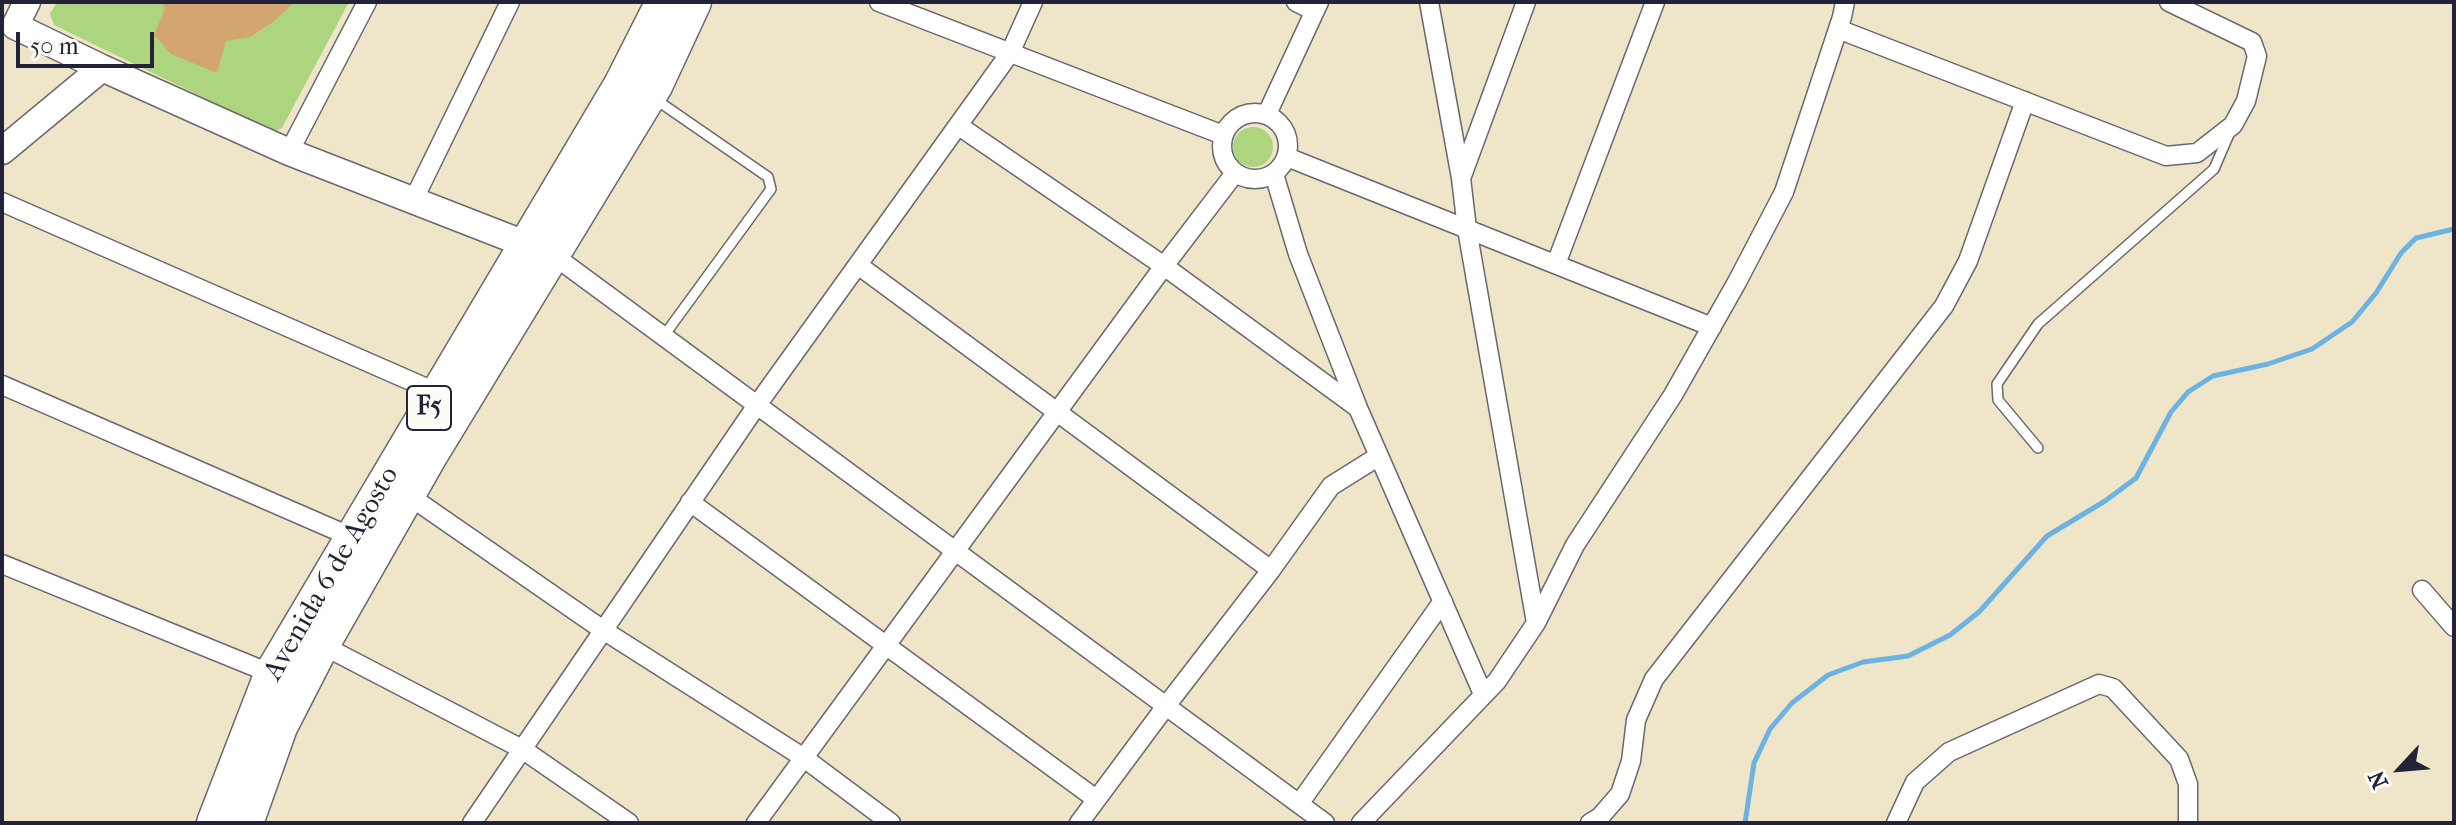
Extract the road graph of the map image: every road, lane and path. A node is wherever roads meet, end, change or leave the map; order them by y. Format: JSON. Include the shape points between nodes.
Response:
{"nodes":[{"id":1,"x":27,"y":2,"type":"edge"},
{"id":2,"x":367,"y":2,"type":"edge"},
{"id":3,"x":510,"y":2,"type":"edge"},
{"id":4,"x":663,"y":2,"type":"edge"},
{"id":5,"x":694,"y":2,"type":"edge"},
{"id":6,"x":879,"y":2,"type":"edge"},
{"id":7,"x":1033,"y":2,"type":"edge"},
{"id":8,"x":1296,"y":2,"type":"edge"},
{"id":9,"x":1429,"y":2,"type":"edge"},
{"id":10,"x":1526,"y":2,"type":"edge"},
{"id":11,"x":1655,"y":2,"type":"edge"},
{"id":12,"x":1845,"y":2,"type":"edge"},
{"id":13,"x":2169,"y":2,"type":"edge"},
{"id":14,"x":1317,"y":6,"type":"edge"},
{"id":15,"x":9,"y":22,"type":"edge"},
{"id":16,"x":1838,"y":29,"type":"junction"},
{"id":17,"x":1010,"y":53,"type":"junction"},
{"id":18,"x":102,"y":68,"type":"junction"},
{"id":19,"x":650,"y":95,"type":"junction"},
{"id":20,"x":2025,"y":101,"type":"junction"},
{"id":21,"x":1267,"y":114,"type":"junction"},
{"id":22,"x":2233,"y":125,"type":"junction"},
{"id":23,"x":959,"y":126,"type":"junction"},
{"id":24,"x":1223,"y":135,"type":"junction"},
{"id":25,"x":2,"y":151,"type":"edge"},
{"id":26,"x":289,"y":152,"type":"junction"},
{"id":27,"x":1287,"y":157,"type":"junction"},
{"id":28,"x":1235,"y":173,"type":"junction"},
{"id":29,"x":1274,"y":174,"type":"junction"},
{"id":30,"x":1461,"y":178,"type":"junction"},
{"id":31,"x":413,"y":201,"type":"junction"},
{"id":32,"x":2,"y":202,"type":"edge"},
{"id":33,"x":1467,"y":229,"type":"junction"},
{"id":34,"x":539,"y":249,"type":"junction"},
{"id":35,"x":1556,"y":264,"type":"junction"},
{"id":36,"x":858,"y":265,"type":"junction"},
{"id":37,"x":1164,"y":266,"type":"junction"},
{"id":38,"x":1712,"y":327,"type":"junction"},
{"id":39,"x":663,"y":337,"type":"junction"},
{"id":40,"x":2,"y":385,"type":"edge"},
{"id":41,"x":450,"y":398,"type":"junction"},
{"id":42,"x":757,"y":405,"type":"junction"},
{"id":43,"x":1358,"y":408,"type":"junction"},
{"id":44,"x":1057,"y":412,"type":"junction"},
{"id":45,"x":2038,"y":448,"type":"dead end"},
{"id":46,"x":1379,"y":456,"type":"junction"},
{"id":47,"x":408,"y":495,"type":"junction"},
{"id":48,"x":690,"y":502,"type":"junction"},
{"id":49,"x":365,"y":543,"type":"junction"},
{"id":50,"x":955,"y":552,"type":"junction"},
{"id":51,"x":3,"y":568,"type":"edge"},
{"id":52,"x":1271,"y":570,"type":"junction"},
{"id":53,"x":2422,"y":590,"type":"dead end"},
{"id":54,"x":1443,"y":601,"type":"junction"},
{"id":55,"x":1536,"y":623,"type":"junction"},
{"id":56,"x":2454,"y":627,"type":"edge"},
{"id":57,"x":603,"y":630,"type":"junction"},
{"id":58,"x":887,"y":644,"type":"junction"},
{"id":59,"x":322,"y":645,"type":"junction"},
{"id":60,"x":286,"y":680,"type":"junction"},
{"id":61,"x":1483,"y":694,"type":"junction"},
{"id":62,"x":1166,"y":706,"type":"junction"},
{"id":63,"x":522,"y":749,"type":"junction"},
{"id":64,"x":804,"y":758,"type":"junction"},
{"id":65,"x":1096,"y":799,"type":"junction"},
{"id":66,"x":1299,"y":804,"type":"junction"},
{"id":67,"x":214,"y":823,"type":"edge"},
{"id":68,"x":246,"y":823,"type":"edge"},
{"id":69,"x":472,"y":823,"type":"edge"},
{"id":70,"x":629,"y":823,"type":"edge"},
{"id":71,"x":756,"y":823,"type":"edge"},
{"id":72,"x":891,"y":823,"type":"edge"},
{"id":73,"x":1079,"y":823,"type":"edge"},
{"id":74,"x":1325,"y":823,"type":"edge"},
{"id":75,"x":1361,"y":823,"type":"edge"},
{"id":76,"x":1590,"y":823,"type":"edge"},
{"id":77,"x":1896,"y":823,"type":"edge"},
{"id":78,"x":2188,"y":823,"type":"edge"}],
"edges":[{"from":1,"to":15,"type":"street"},
{"from":2,"to":26,"type":"street"},
{"from":3,"to":31,"type":"street"},
{"from":4,"to":34,"type":"highway","name":"Avenida 6 de Agosto","number":"F5"},
{"from":5,"to":19,"type":"highway","name":"Avenida 6 de Agosto","number":"F5"},
{"from":6,"to":17,"type":"street"},
{"from":7,"to":17,"type":"street"},
{"from":8,"to":14,"type":"street"},
{"from":9,"to":30,"type":"street"},
{"from":10,"to":30,"type":"street"},
{"from":11,"to":35,"type":"street"},
{"from":12,"to":16,"type":"street"},
{"from":13,"to":22,"type":"street","via":[[2252,42],[2257,56],[2246,101]]},
{"from":14,"to":21,"type":"street"},
{"from":15,"to":18,"type":"street"},
{"from":16,"to":20,"type":"street"},
{"from":16,"to":38,"type":"street","via":[[1784,192]]},
{"from":17,"to":23,"type":"street"},
{"from":17,"to":24,"type":"street"},
{"from":18,"to":25,"type":"street"},
{"from":18,"to":26,"type":"street"},
{"from":19,"to":34,"type":"highway","name":"Avenida 6 de Agosto","number":"F5"},
{"from":19,"to":39,"type":"lane","via":[[768,177],[771,189]]},
{"from":20,"to":22,"type":"street","via":[[2166,156],[2197,153]]},
{"from":20,"to":76,"type":"street","via":[[1968,261],[1944,306],[1654,679],[1636,720],[1620,794]]},
{"from":21,"to":24,"type":"street","via":[[1236,118]]},
{"from":21,"to":27,"type":"street","via":[[1283,127]]},
{"from":22,"to":45,"type":"lane","via":[[2214,169],[2038,324],[1997,384],[1998,400]]},
{"from":23,"to":36,"type":"street"},
{"from":23,"to":37,"type":"street"},
{"from":24,"to":28,"type":"street","via":[[1223,156]]},
{"from":26,"to":31,"type":"street"},
{"from":27,"to":29,"type":"street"},
{"from":27,"to":33,"type":"street"},
{"from":28,"to":29,"type":"street","via":[[1254,180]]},
{"from":28,"to":37,"type":"street"},
{"from":29,"to":43,"type":"street","via":[[1298,254]]},
{"from":30,"to":33,"type":"street"},
{"from":31,"to":34,"type":"street"},
{"from":32,"to":41,"type":"street"},
{"from":33,"to":35,"type":"street"},
{"from":33,"to":55,"type":"street"},
{"from":34,"to":39,"type":"street"},
{"from":34,"to":41,"type":"highway","name":"Avenida 6 de Agosto","number":"F5"},
{"from":35,"to":38,"type":"street"},
{"from":36,"to":42,"type":"street"},
{"from":36,"to":44,"type":"street"},
{"from":37,"to":43,"type":"street"},
{"from":37,"to":44,"type":"street"},
{"from":38,"to":55,"type":"street","via":[[1575,545]]},
{"from":39,"to":42,"type":"street"},
{"from":40,"to":49,"type":"street"},
{"from":41,"to":47,"type":"highway","name":"Avenida 6 de Agosto","number":"F5"},
{"from":41,"to":49,"type":"highway","name":"Avenida 6 de Agosto","number":"F5"},
{"from":42,"to":48,"type":"street"},
{"from":42,"to":50,"type":"street"},
{"from":43,"to":46,"type":"street"},
{"from":44,"to":50,"type":"street"},
{"from":44,"to":52,"type":"street"},
{"from":46,"to":52,"type":"street","via":[[1331,486]]},
{"from":46,"to":54,"type":"street"},
{"from":47,"to":49,"type":"highway","name":"Avenida 6 de Agosto","number":"F5"},
{"from":47,"to":57,"type":"street"},
{"from":48,"to":57,"type":"street"},
{"from":48,"to":58,"type":"street"},
{"from":49,"to":59,"type":"highway","name":"Avenida 6 de Agosto","number":"F5"},
{"from":49,"to":60,"type":"highway","name":"Avenida 6 de Agosto","number":"F5"},
{"from":50,"to":58,"type":"street"},
{"from":50,"to":62,"type":"street"},
{"from":51,"to":60,"type":"street"},
{"from":52,"to":62,"type":"street"},
{"from":53,"to":56,"type":"street"},
{"from":54,"to":61,"type":"street"},
{"from":54,"to":66,"type":"street"},
{"from":55,"to":61,"type":"street"},
{"from":57,"to":63,"type":"street"},
{"from":57,"to":64,"type":"street"},
{"from":58,"to":64,"type":"street"},
{"from":58,"to":65,"type":"street"},
{"from":59,"to":60,"type":"highway","name":"Avenida 6 de Agosto","number":"F5"},
{"from":59,"to":63,"type":"street"},
{"from":60,"to":67,"type":"highway","name":"Avenida 6 de Agosto","number":"F5"},
{"from":60,"to":68,"type":"highway","name":"Avenida 6 de Agosto","number":"F5","via":[[280,727]]},
{"from":61,"to":75,"type":"street"},
{"from":62,"to":65,"type":"street"},
{"from":62,"to":66,"type":"street"},
{"from":63,"to":69,"type":"street"},
{"from":63,"to":70,"type":"street"},
{"from":64,"to":71,"type":"street"},
{"from":64,"to":72,"type":"street"},
{"from":65,"to":73,"type":"street"},
{"from":66,"to":74,"type":"street"},
{"from":77,"to":78,"type":"street","via":[[1915,782],[1949,752],[2099,684],[2113,688],[2179,759],[2188,784]]}]}
